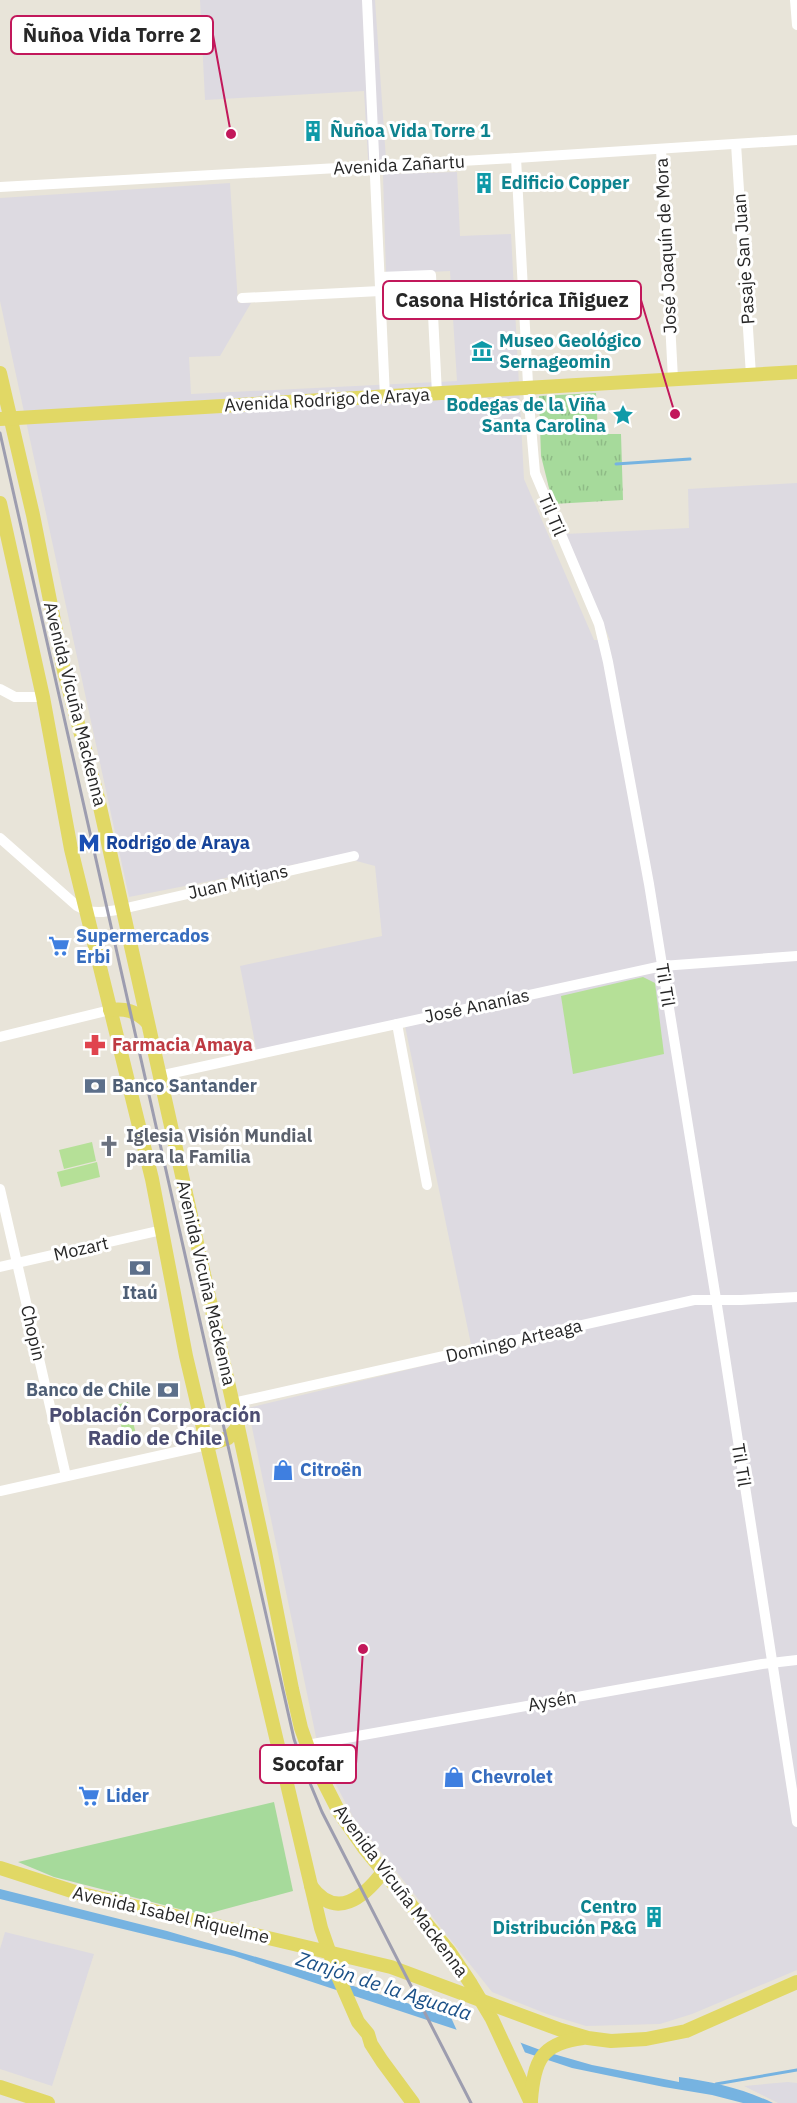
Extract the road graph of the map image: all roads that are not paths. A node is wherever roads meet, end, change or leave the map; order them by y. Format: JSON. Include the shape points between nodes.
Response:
{"nodes":[{"id":1,"x":367,"y":0,"type":"edge"},
{"id":2,"x":795,"y":0,"type":"edge"},
{"id":3,"x":797,"y":25,"type":"edge"},
{"id":4,"x":797,"y":140,"type":"edge"},
{"id":5,"x":736,"y":144,"type":"junction"},
{"id":6,"x":661,"y":149,"type":"junction"},
{"id":7,"x":516,"y":158,"type":"junction"},
{"id":8,"x":375,"y":166,"type":"junction"},
{"id":9,"x":0,"y":187,"type":"edge"},
{"id":10,"x":380,"y":277,"type":"junction"},
{"id":11,"x":380,"y":291,"type":"junction"},
{"id":12,"x":242,"y":298,"type":"dead end"},
{"id":13,"x":797,"y":372,"type":"edge"},
{"id":14,"x":0,"y":373,"type":"edge"},
{"id":15,"x":751,"y":375,"type":"junction"},
{"id":16,"x":673,"y":379,"type":"junction"},
{"id":17,"x":528,"y":388,"type":"junction"},
{"id":18,"x":437,"y":394,"type":"junction"},
{"id":19,"x":385,"y":397,"type":"junction"},
{"id":20,"x":6,"y":419,"type":"edge"},
{"id":21,"x":0,"y":503,"type":"edge"},
{"id":22,"x":0,"y":689,"type":"edge"},
{"id":23,"x":43,"y":697,"type":"junction"},
{"id":24,"x":0,"y":838,"type":"edge"},
{"id":25,"x":354,"y":856,"type":"dead end"},
{"id":26,"x":122,"y":909,"type":"junction"},
{"id":27,"x":85,"y":910,"type":"junction"},
{"id":28,"x":797,"y":956,"type":"edge"},
{"id":29,"x":662,"y":966,"type":"junction"},
{"id":30,"x":110,"y":1010,"type":"junction"},
{"id":31,"x":147,"y":1022,"type":"junction"},
{"id":32,"x":397,"y":1024,"type":"junction"},
{"id":33,"x":0,"y":1037,"type":"edge"},
{"id":34,"x":159,"y":1076,"type":"junction"},
{"id":35,"x":427,"y":1185,"type":"dead end"},
{"id":36,"x":0,"y":1189,"type":"edge"},
{"id":37,"x":162,"y":1230,"type":"junction"},
{"id":38,"x":17,"y":1263,"type":"junction"},
{"id":39,"x":0,"y":1267,"type":"edge"},
{"id":40,"x":797,"y":1297,"type":"edge"},
{"id":41,"x":716,"y":1299,"type":"junction"},
{"id":42,"x":233,"y":1403,"type":"junction"},
{"id":43,"x":238,"y":1427,"type":"junction"},
{"id":44,"x":207,"y":1445,"type":"junction"},
{"id":45,"x":66,"y":1476,"type":"junction"},
{"id":46,"x":0,"y":1491,"type":"edge"},
{"id":47,"x":797,"y":1660,"type":"edge"},
{"id":48,"x":772,"y":1662,"type":"junction"},
{"id":49,"x":307,"y":1745,"type":"junction"},
{"id":50,"x":797,"y":1822,"type":"edge"},
{"id":51,"x":0,"y":1868,"type":"edge"},
{"id":52,"x":383,"y":1872,"type":"junction"},
{"id":53,"x":311,"y":1885,"type":"junction"},
{"id":54,"x":328,"y":1951,"type":"junction"},
{"id":55,"x":797,"y":1982,"type":"edge"},
{"id":56,"x":481,"y":2000,"type":"junction"},
{"id":57,"x":588,"y":2038,"type":"junction"},
{"id":58,"x":0,"y":2087,"type":"edge"},
{"id":59,"x":48,"y":2103,"type":"edge"},
{"id":60,"x":413,"y":2103,"type":"edge"},
{"id":61,"x":530,"y":2103,"type":"edge"}],
"edges":[{"from":1,"to":8,"type":"street"},
{"from":2,"to":3,"type":"street"},
{"from":4,"to":5,"type":"street","name":"Avenida Zañartu"},
{"from":5,"to":6,"type":"street","name":"Avenida Zañartu"},
{"from":5,"to":15,"type":"street","name":"Pasaje San Juan"},
{"from":6,"to":7,"type":"street","name":"Avenida Zañartu"},
{"from":6,"to":16,"type":"street","name":"José Joaquín de Mora"},
{"from":7,"to":8,"type":"street","name":"Avenida Zañartu"},
{"from":7,"to":17,"type":"street","name":"Til Til"},
{"from":8,"to":9,"type":"street","name":"Avenida Zañartu"},
{"from":8,"to":10,"type":"street"},
{"from":10,"to":11,"type":"street"},
{"from":10,"to":18,"type":"street","via":[[431,275]]},
{"from":11,"to":12,"type":"street"},
{"from":11,"to":19,"type":"street"},
{"from":13,"to":15,"type":"main road","name":"Avenida Rodrigo de Araya"},
{"from":14,"to":20,"type":"main road","name":"Avenida Vicuña Mackenna"},
{"from":15,"to":16,"type":"main road","name":"Avenida Rodrigo de Araya"},
{"from":16,"to":17,"type":"main road","name":"Avenida Rodrigo de Araya"},
{"from":17,"to":18,"type":"main road","name":"Avenida Rodrigo de Araya"},
{"from":17,"to":29,"type":"street","name":"Til Til","via":[[535,473],[604,644]]},
{"from":18,"to":19,"type":"main road","name":"Avenida Rodrigo de Araya"},
{"from":19,"to":20,"type":"main road","name":"Avenida Rodrigo de Araya"},
{"from":20,"to":26,"type":"main road","name":"Avenida Vicuña Mackenna","via":[[33,515],[64,671]]},
{"from":21,"to":23,"type":"main road","name":"Avenida Vicuña Mackenna"},
{"from":22,"to":23,"type":"street","via":[[15,697]]},
{"from":23,"to":27,"type":"main road","name":"Avenida Vicuña Mackenna"},
{"from":24,"to":27,"type":"street"},
{"from":25,"to":26,"type":"street","name":"Juan Mitjans"},
{"from":26,"to":27,"type":"street","name":"Juan Mitjans","via":[[98,913]]},
{"from":26,"to":31,"type":"main road","name":"Avenida Vicuña Mackenna"},
{"from":27,"to":30,"type":"main road","name":"Avenida Vicuña Mackenna"},
{"from":28,"to":29,"type":"street","name":"José Ananías"},
{"from":29,"to":32,"type":"street","name":"José Ananías"},
{"from":29,"to":41,"type":"street","name":"Til Til"},
{"from":30,"to":31,"type":"main road","via":[[132,1011]]},
{"from":30,"to":33,"type":"street"},
{"from":30,"to":37,"type":"main road","name":"Avenida Vicuña Mackenna"},
{"from":31,"to":34,"type":"main road","name":"Avenida Vicuña Mackenna"},
{"from":32,"to":34,"type":"street","name":"José Ananías"},
{"from":32,"to":35,"type":"street"},
{"from":34,"to":42,"type":"main road","name":"Avenida Vicuña Mackenna"},
{"from":36,"to":38,"type":"street","name":"Chopin"},
{"from":37,"to":38,"type":"street","name":"Mozart"},
{"from":37,"to":44,"type":"main road","name":"Avenida Vicuña Mackenna"},
{"from":38,"to":39,"type":"street","name":"Mozart"},
{"from":38,"to":45,"type":"street","name":"Chopin"},
{"from":40,"to":41,"type":"street","name":"Domingo Arteaga"},
{"from":41,"to":42,"type":"street","name":"Domingo Arteaga","via":[[694,1300]]},
{"from":41,"to":48,"type":"street","name":"Til Til"},
{"from":42,"to":43,"type":"main road","name":"Avenida Vicuña Mackenna"},
{"from":43,"to":44,"type":"main road","via":[[228,1438]]},
{"from":43,"to":49,"type":"main road","name":"Avenida Vicuña Mackenna"},
{"from":44,"to":45,"type":"street"},
{"from":44,"to":53,"type":"main road","name":"Avenida Vicuña Mackenna"},
{"from":45,"to":46,"type":"street"},
{"from":47,"to":48,"type":"street","name":"Aysén"},
{"from":48,"to":49,"type":"street","name":"Aysén"},
{"from":48,"to":50,"type":"street","name":"Til Til"},
{"from":49,"to":52,"type":"main road","name":"Avenida Vicuña Mackenna","via":[[339,1812]]},
{"from":51,"to":54,"type":"main road","name":"Avenida Isabel Riquelme","via":[[78,1893]]},
{"from":52,"to":53,"type":"main road","via":[[362,1895],[347,1903],[327,1901]]},
{"from":52,"to":56,"type":"main road","name":"Avenida Vicuña Mackenna","via":[[449,1951]]},
{"from":53,"to":54,"type":"main road","name":"Avenida Vicuña Mackenna"},
{"from":54,"to":56,"type":"main road","name":"Avenida Isabel Riquelme","via":[[415,1974]]},
{"from":54,"to":60,"type":"main road","name":"Avenida Vicuña Mackenna","via":[[358,2022]]},
{"from":55,"to":57,"type":"main road","via":[[686,2031],[634,2040]]},
{"from":56,"to":57,"type":"main road","name":"Avenida Isabel Riquelme"},
{"from":56,"to":61,"type":"main road","name":"Avenida Vicuña Mackenna"},
{"from":57,"to":61,"type":"main road","via":[[559,2043],[547,2050],[536,2065]]},
{"from":58,"to":59,"type":"main road"}]}
